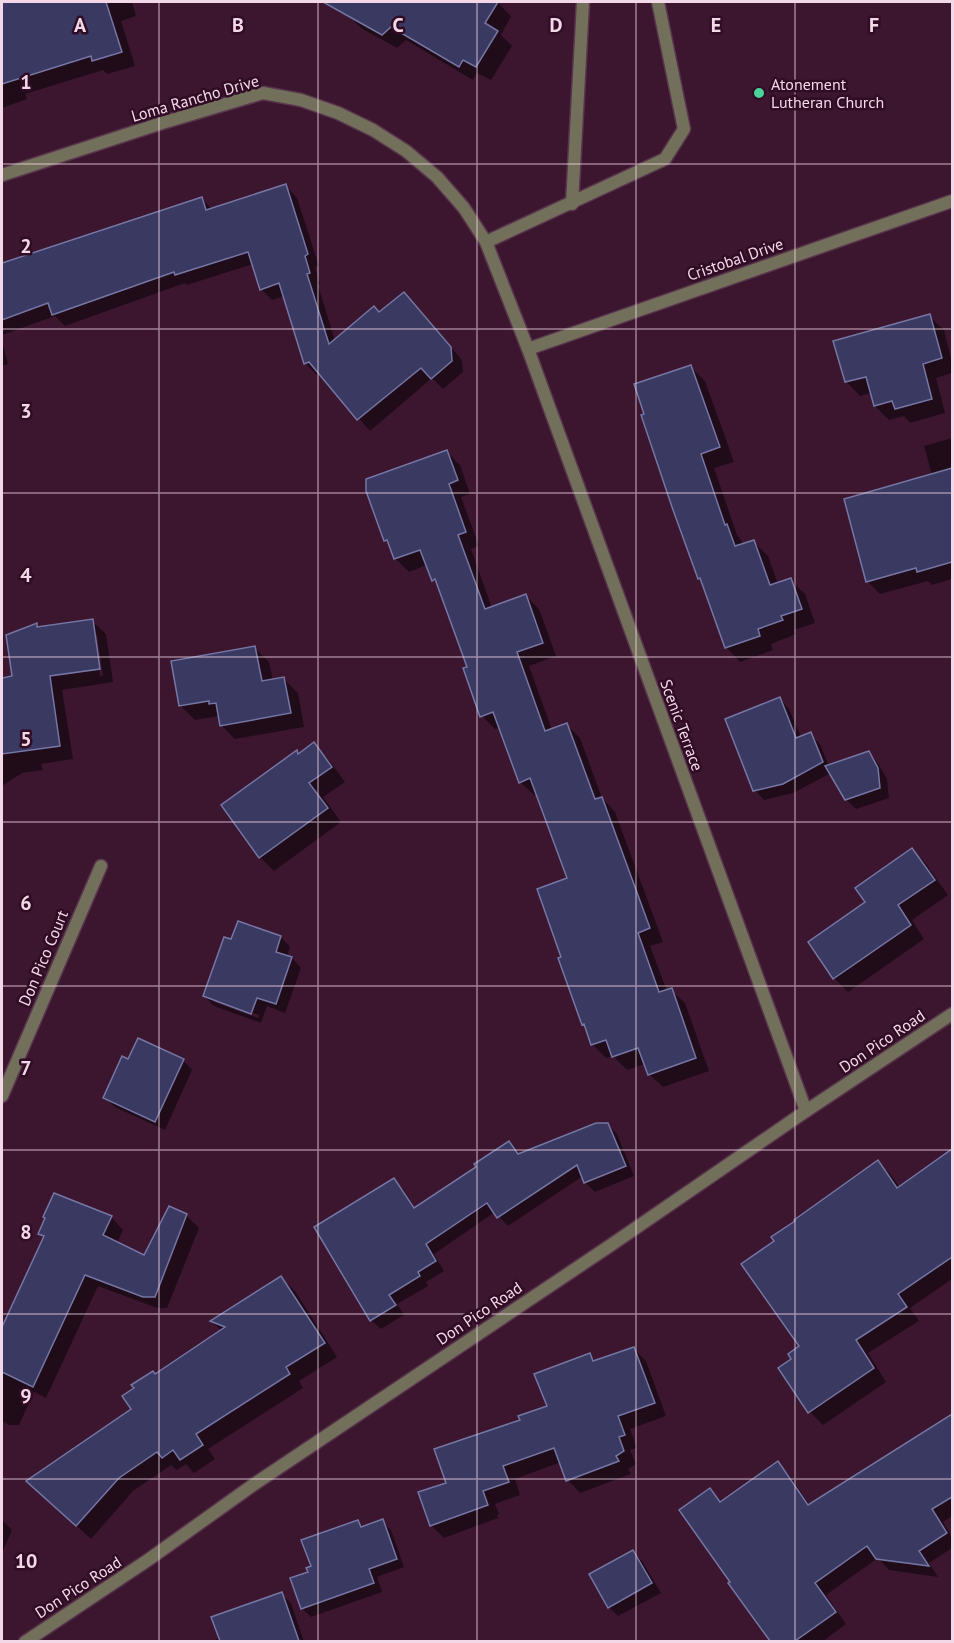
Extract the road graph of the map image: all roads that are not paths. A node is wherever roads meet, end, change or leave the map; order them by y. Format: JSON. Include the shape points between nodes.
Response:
{"nodes":[{"id":1,"x":583,"y":2,"type":"edge"},
{"id":2,"x":658,"y":2,"type":"edge"},
{"id":3,"x":2,"y":175,"type":"edge"},
{"id":4,"x":952,"y":201,"type":"edge"},
{"id":5,"x":572,"y":204,"type":"junction"},
{"id":6,"x":486,"y":242,"type":"junction"},
{"id":7,"x":528,"y":349,"type":"junction"},
{"id":8,"x":100,"y":866,"type":"dead end"},
{"id":9,"x":952,"y":1014,"type":"edge"},
{"id":10,"x":2,"y":1096,"type":"edge"},
{"id":11,"x":806,"y":1111,"type":"junction"},
{"id":12,"x":25,"y":1641,"type":"edge"}],
"edges":[{"from":1,"to":5,"type":"street"},
{"from":2,"to":5,"type":"street","via":[[684,129],[665,159]]},
{"from":3,"to":6,"type":"street","name":"Loma Rancho Drive","via":[[263,93],[301,100],[338,113],[406,151],[437,177]]},
{"from":4,"to":7,"type":"street","name":"Cristobal Drive"},
{"from":5,"to":6,"type":"street"},
{"from":6,"to":7,"type":"street","name":"Loma Rancho Drive"},
{"from":7,"to":11,"type":"street","name":"Scenic Terrace"},
{"from":8,"to":10,"type":"street","name":"Don Pico Court"},
{"from":9,"to":11,"type":"street","name":"Don Pico Road"},
{"from":11,"to":12,"type":"street","name":"Don Pico Road"}]}
